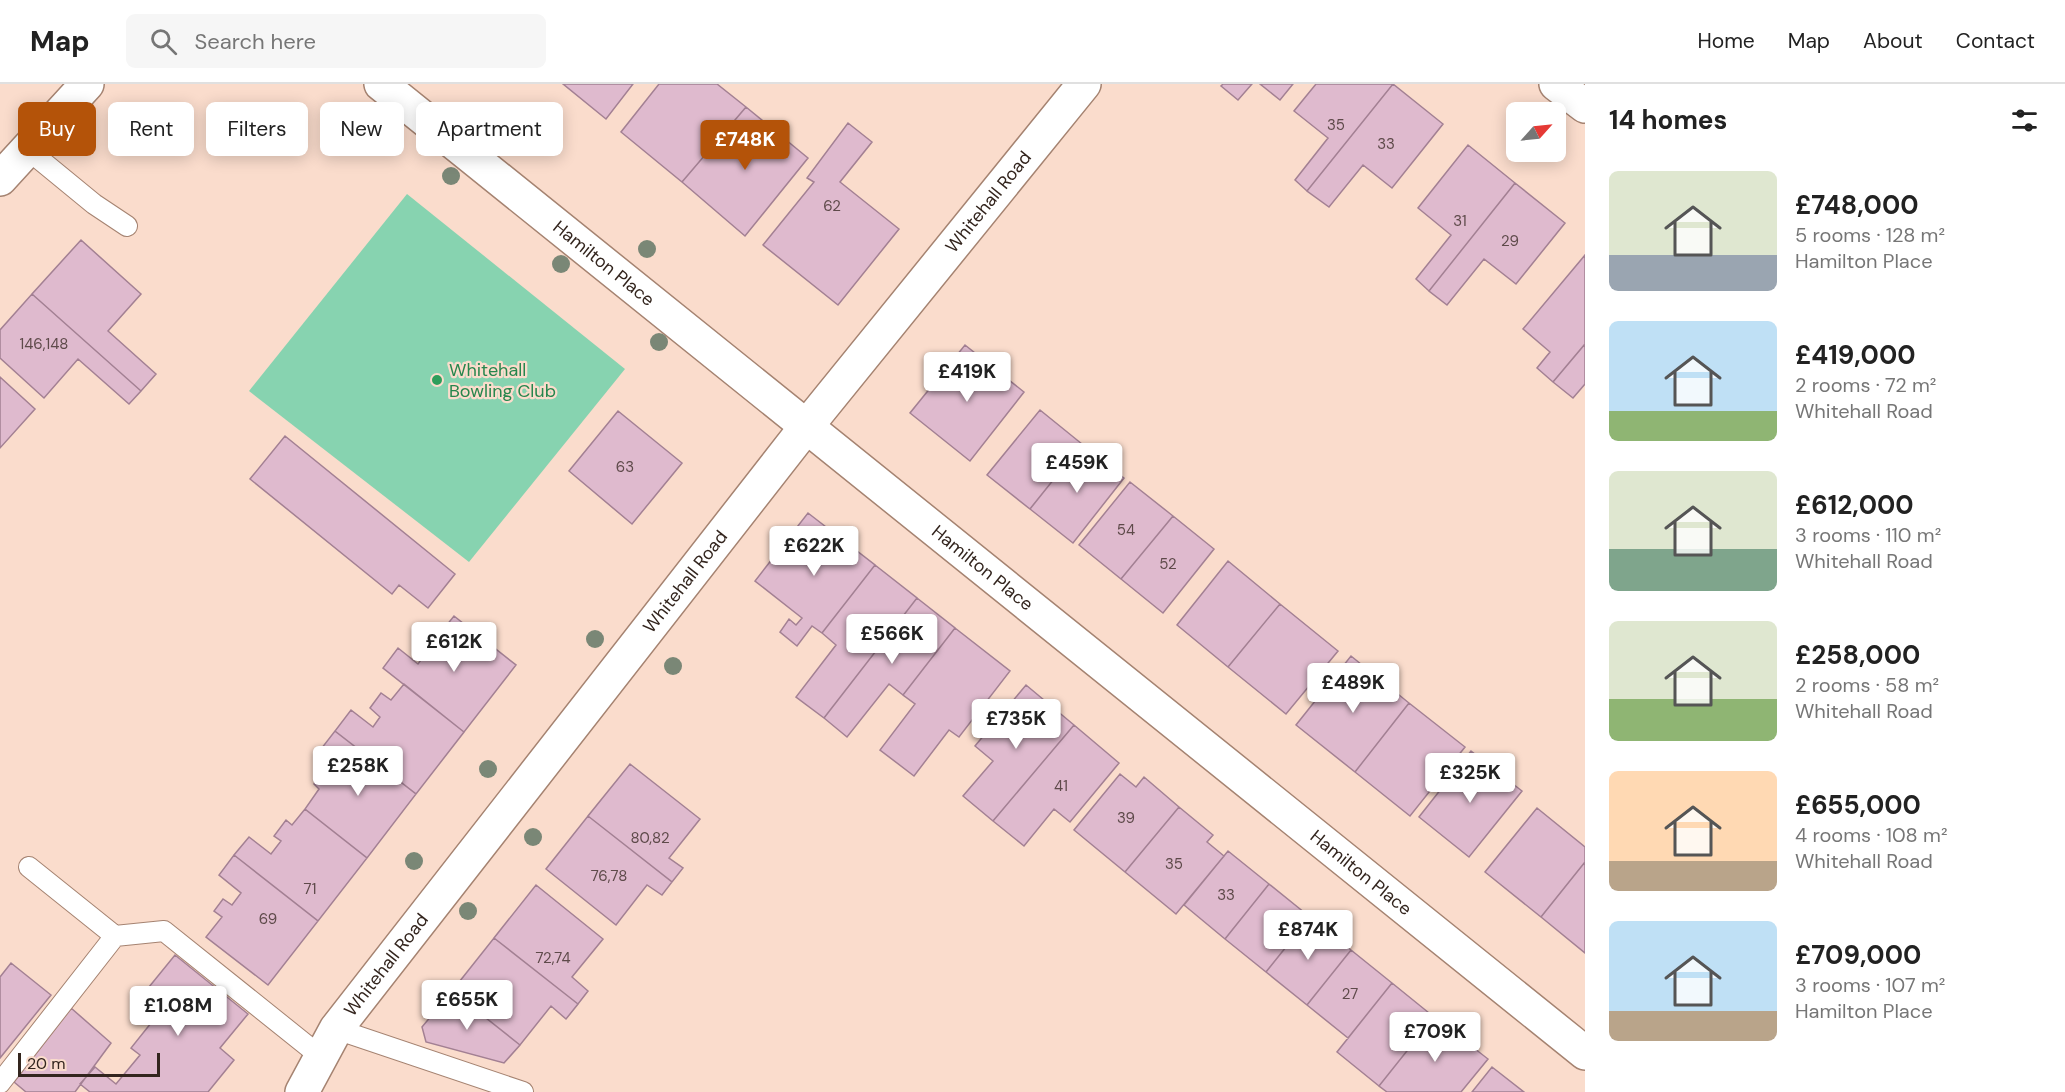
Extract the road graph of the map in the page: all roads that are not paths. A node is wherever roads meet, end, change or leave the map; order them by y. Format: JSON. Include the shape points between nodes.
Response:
{"nodes":[{"id":1,"x":87,"y":84,"type":"edge"},
{"id":2,"x":381,"y":84,"type":"edge"},
{"id":3,"x":1084,"y":84,"type":"edge"},
{"id":4,"x":1556,"y":84,"type":"edge"},
{"id":5,"x":70,"y":102,"type":"edge"},
{"id":6,"x":1585,"y":106,"type":"edge"},
{"id":7,"x":21,"y":156,"type":"edge"},
{"id":8,"x":36,"y":156,"type":"edge"},
{"id":9,"x":0,"y":179,"type":"edge"},
{"id":10,"x":128,"y":226,"type":"dead end"},
{"id":11,"x":806,"y":427,"type":"junction"},
{"id":12,"x":29,"y":867,"type":"dead end"},
{"id":13,"x":115,"y":936,"type":"junction"},
{"id":14,"x":328,"y":1043,"type":"junction"},
{"id":15,"x":1585,"y":1053,"type":"edge"},
{"id":16,"x":0,"y":1083,"type":"edge"},
{"id":17,"x":479,"y":1085,"type":"edge"},
{"id":18,"x":302,"y":1092,"type":"edge"},
{"id":19,"x":523,"y":1092,"type":"edge"}],
"edges":[{"from":1,"to":5,"type":"street"},
{"from":2,"to":11,"type":"street","name":"Hamilton Place"},
{"from":3,"to":11,"type":"street","name":"Whitehall Road"},
{"from":4,"to":6,"type":"street"},
{"from":7,"to":9,"type":"street"},
{"from":8,"to":10,"type":"lane"},
{"from":11,"to":14,"type":"street","name":"Whitehall Road"},
{"from":11,"to":15,"type":"street","name":"Hamilton Place"},
{"from":12,"to":13,"type":"lane"},
{"from":13,"to":14,"type":"lane","via":[[164,931]]},
{"from":13,"to":16,"type":"lane"},
{"from":14,"to":17,"type":"lane"},
{"from":14,"to":18,"type":"street","name":"Whitehall Road"},
{"from":17,"to":19,"type":"lane"}]}
